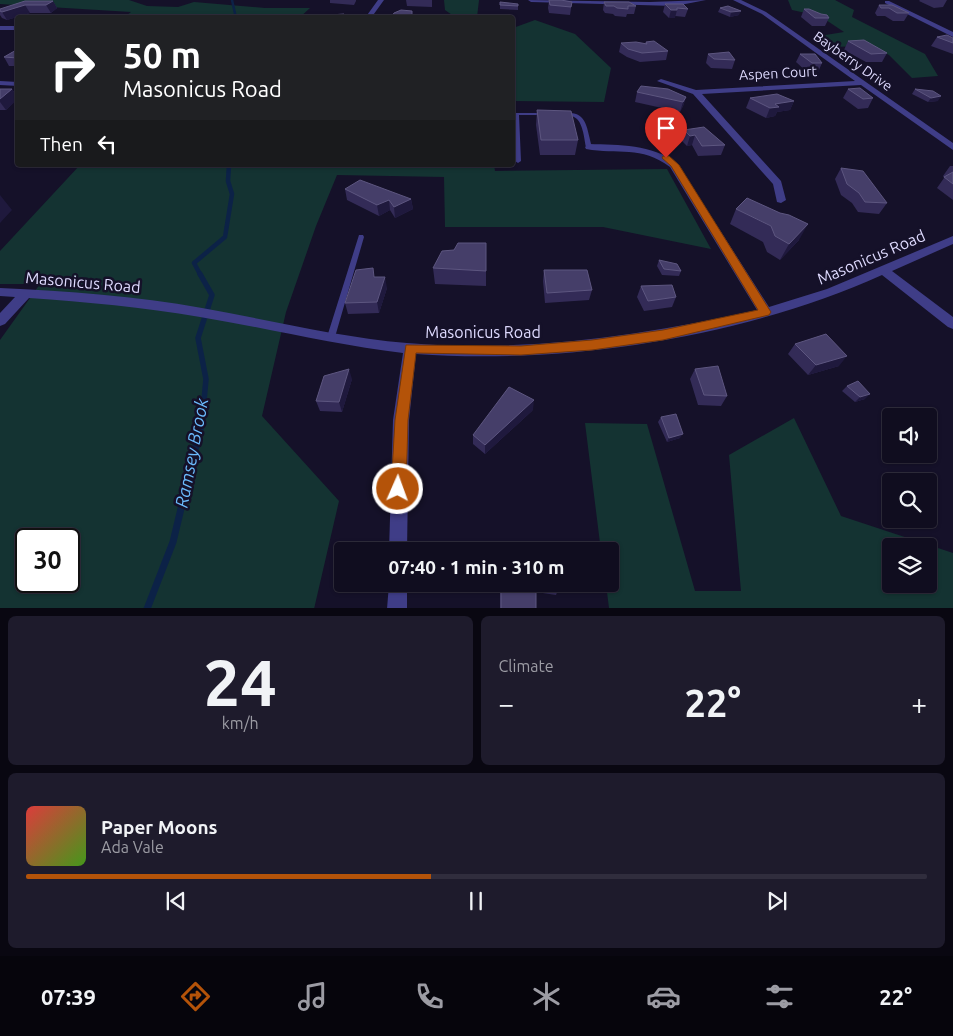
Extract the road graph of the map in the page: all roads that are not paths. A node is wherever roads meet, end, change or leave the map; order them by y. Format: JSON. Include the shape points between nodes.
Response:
{"nodes":[{"id":1,"x":381,"y":0,"type":"edge"},
{"id":2,"x":532,"y":0,"type":"edge"},
{"id":3,"x":703,"y":0,"type":"edge"},
{"id":4,"x":736,"y":0,"type":"edge"},
{"id":5,"x":887,"y":2,"type":"dead end"},
{"id":6,"x":370,"y":15,"type":"edge"},
{"id":7,"x":0,"y":28,"type":"edge"},
{"id":8,"x":15,"y":28,"type":"edge"},
{"id":9,"x":953,"y":35,"type":"edge"},
{"id":10,"x":661,"y":81,"type":"dead end"},
{"id":11,"x":0,"y":83,"type":"edge"},
{"id":12,"x":862,"y":83,"type":"junction"},
{"id":13,"x":15,"y":84,"type":"edge"},
{"id":14,"x":696,"y":92,"type":"junction"},
{"id":15,"x":589,"y":147,"type":"joint"},
{"id":16,"x":953,"y":147,"type":"edge"},
{"id":17,"x":518,"y":161,"type":"dead end"},
{"id":18,"x":781,"y":200,"type":"dead end"},
{"id":19,"x":361,"y":237,"type":"dead end"},
{"id":20,"x":953,"y":240,"type":"edge"},
{"id":21,"x":883,"y":270,"type":"junction"},
{"id":22,"x":0,"y":292,"type":"edge"},
{"id":23,"x":26,"y":293,"type":"junction"},
{"id":24,"x":765,"y":312,"type":"junction"},
{"id":25,"x":0,"y":321,"type":"edge"},
{"id":26,"x":953,"y":324,"type":"edge"},
{"id":27,"x":331,"y":337,"type":"junction"},
{"id":28,"x":410,"y":348,"type":"junction"},
{"id":29,"x":398,"y":542,"type":"edge"},
{"id":30,"x":398,"y":592,"type":"edge"},
{"id":31,"x":397,"y":608,"type":"edge"}],
"edges":[{"from":1,"to":6,"type":"street"},
{"from":2,"to":3,"type":"street","via":[[650,4]]},
{"from":4,"to":12,"type":"street","name":"Bayberry Drive","via":[[764,13]]},
{"from":5,"to":9,"type":"street"},
{"from":7,"to":8,"type":"street"},
{"from":10,"to":14,"type":"street","name":"Aspen Court"},
{"from":11,"to":13,"type":"street"},
{"from":12,"to":14,"type":"street","name":"Aspen Court"},
{"from":12,"to":16,"type":"street","name":"Bayberry Drive"},
{"from":14,"to":18,"type":"street","via":[[778,183]]},
{"from":15,"to":17,"type":"lane","via":[[582,120],[574,114],[516,114]]},
{"from":15,"to":24,"type":"street","via":[[652,152],[674,165]]},
{"from":19,"to":27,"type":"lane"},
{"from":20,"to":21,"type":"street","name":"Masonicus Road"},
{"from":21,"to":24,"type":"street","name":"Masonicus Road","via":[[813,299]]},
{"from":21,"to":26,"type":"street"},
{"from":22,"to":23,"type":"street","name":"Masonicus Road"},
{"from":23,"to":25,"type":"street"},
{"from":23,"to":27,"type":"street","name":"Masonicus Road","via":[[121,300]]},
{"from":24,"to":28,"type":"street","name":"Masonicus Road","via":[[663,335],[592,345],[521,350]]},
{"from":27,"to":28,"type":"street","name":"Masonicus Road"},
{"from":28,"to":29,"type":"street","via":[[401,428]]},
{"from":30,"to":31,"type":"street"}]}
